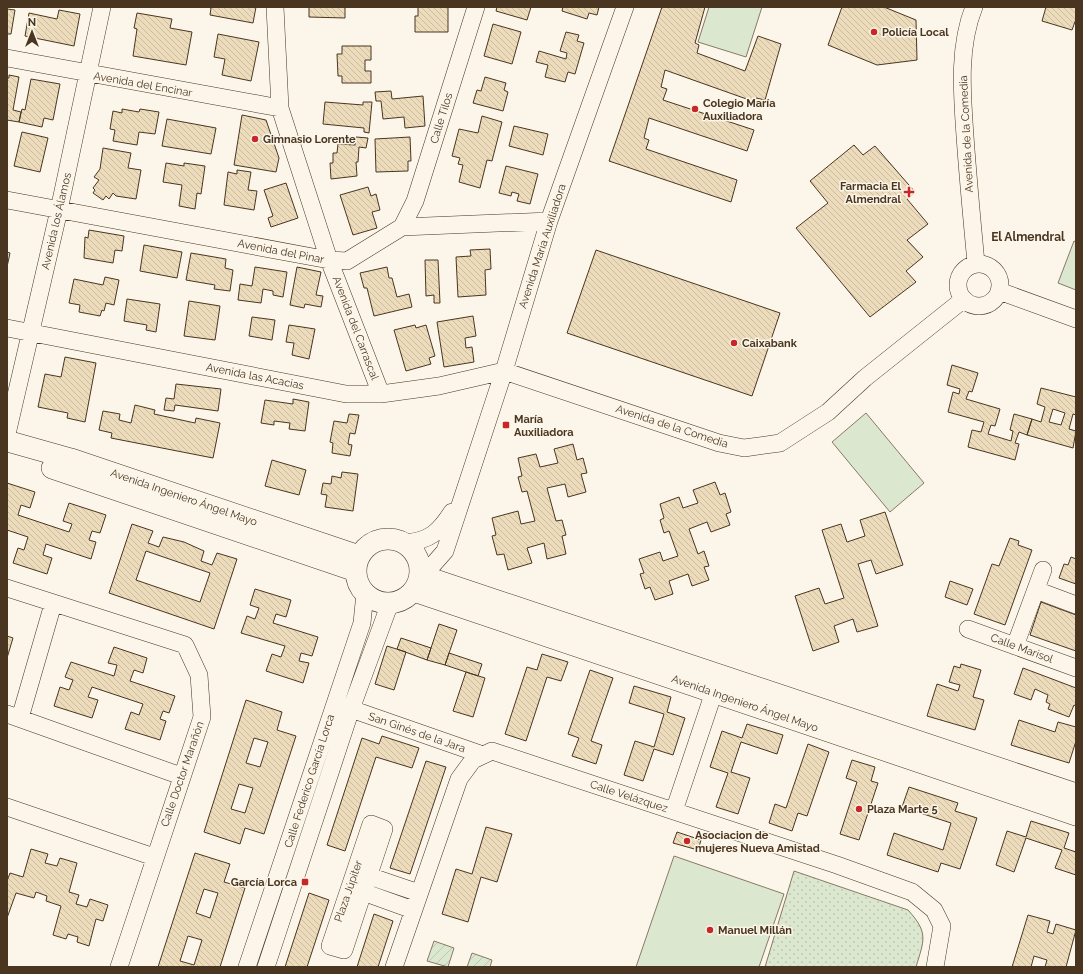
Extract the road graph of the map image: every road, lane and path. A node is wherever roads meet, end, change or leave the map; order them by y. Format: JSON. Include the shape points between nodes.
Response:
{"nodes":[{"id":1,"x":102,"y":7,"type":"edge"},
{"id":2,"x":275,"y":7,"type":"edge"},
{"id":3,"x":476,"y":7,"type":"edge"},
{"id":4,"x":625,"y":7,"type":"edge"},
{"id":5,"x":974,"y":7,"type":"edge"},
{"id":6,"x":7,"y":58,"type":"edge"},
{"id":7,"x":87,"y":74,"type":"junction"},
{"id":8,"x":280,"y":108,"type":"junction"},
{"id":9,"x":7,"y":200,"type":"edge"},
{"id":10,"x":59,"y":210,"type":"junction"},
{"id":11,"x":549,"y":221,"type":"junction"},
{"id":12,"x":402,"y":227,"type":"junction"},
{"id":13,"x":329,"y":260,"type":"junction"},
{"id":14,"x":976,"y":263,"type":"junction"},
{"id":15,"x":999,"y":291,"type":"junction"},
{"id":16,"x":964,"y":299,"type":"junction"},
{"id":17,"x":1076,"y":319,"type":"edge"},
{"id":18,"x":7,"y":328,"type":"edge"},
{"id":19,"x":31,"y":332,"type":"junction"},
{"id":20,"x":504,"y":371,"type":"junction"},
{"id":21,"x":381,"y":394,"type":"junction"},
{"id":22,"x":7,"y":434,"type":"edge"},
{"id":23,"x":7,"y":441,"type":"edge"},
{"id":24,"x":7,"y":455,"type":"edge"},
{"id":25,"x":465,"y":487,"type":"junction"},
{"id":26,"x":404,"y":543,"type":"junction"},
{"id":27,"x":444,"y":551,"type":"junction"},
{"id":28,"x":357,"y":563,"type":"junction"},
{"id":29,"x":1043,"y":570,"type":"dead end"},
{"id":30,"x":417,"y":583,"type":"junction"},
{"id":31,"x":448,"y":585,"type":"junction"},
{"id":32,"x":7,"y":588,"type":"edge"},
{"id":33,"x":1036,"y":590,"type":"junction"},
{"id":34,"x":365,"y":593,"type":"junction"},
{"id":35,"x":390,"y":603,"type":"junction"},
{"id":36,"x":53,"y":604,"type":"junction"},
{"id":37,"x":1076,"y":605,"type":"edge"},
{"id":38,"x":968,"y":629,"type":"dead end"},
{"id":39,"x":1015,"y":646,"type":"junction"},
{"id":40,"x":1076,"y":668,"type":"edge"},
{"id":41,"x":717,"y":684,"type":"junction"},
{"id":42,"x":351,"y":709,"type":"junction"},
{"id":43,"x":14,"y":716,"type":"edge"},
{"id":44,"x":483,"y":755,"type":"junction"},
{"id":45,"x":181,"y":776,"type":"junction"},
{"id":46,"x":1076,"y":794,"type":"edge"},
{"id":47,"x":7,"y":807,"type":"edge"},
{"id":48,"x":674,"y":811,"type":"junction"},
{"id":49,"x":1076,"y":814,"type":"edge"},
{"id":50,"x":154,"y":857,"type":"junction"},
{"id":51,"x":369,"y":876,"type":"junction"},
{"id":52,"x":363,"y":892,"type":"junction"},
{"id":53,"x":419,"y":893,"type":"junction"},
{"id":54,"x":413,"y":910,"type":"junction"},
{"id":55,"x":119,"y":967,"type":"edge"},
{"id":56,"x":247,"y":967,"type":"edge"},
{"id":57,"x":266,"y":967,"type":"edge"},
{"id":58,"x":394,"y":967,"type":"edge"},
{"id":59,"x":935,"y":967,"type":"edge"}],
"edges":[{"from":1,"to":7,"type":"street","name":"Avenida los Álamos"},
{"from":2,"to":8,"type":"street","name":"Avenida del Carrascal"},
{"from":3,"to":12,"type":"street","name":"Calle Tilos","via":[[415,201]]},
{"from":4,"to":11,"type":"street","name":"Avenida María Auxiliadora"},
{"from":5,"to":14,"type":"street","name":"Avenida de la Comedia","via":[[969,18],[962,57],[962,91]]},
{"from":6,"to":7,"type":"street","name":"Avenida del Encinar"},
{"from":7,"to":8,"type":"street","name":"Avenida del Encinar"},
{"from":7,"to":10,"type":"street","name":"Avenida los Álamos"},
{"from":8,"to":13,"type":"street","name":"Avenida del Carrascal"},
{"from":9,"to":10,"type":"street","name":"Avenida del Pinar"},
{"from":10,"to":13,"type":"street","name":"Avenida del Pinar"},
{"from":10,"to":19,"type":"street","name":"Avenida los Álamos"},
{"from":11,"to":12,"type":"street","name":"Avenida del Pinar"},
{"from":11,"to":20,"type":"street","name":"Avenida María Auxiliadora"},
{"from":12,"to":13,"type":"street","name":"Avenida del Pinar","via":[[347,261]]},
{"from":13,"to":21,"type":"street","name":"Avenida del Carrascal"},
{"from":14,"to":15,"type":"street","via":[[995,271],[999,277]]},
{"from":14,"to":16,"type":"street","via":[[964,269],[957,281],[958,291]]},
{"from":15,"to":16,"type":"street","via":[[996,298],[984,306],[972,305]]},
{"from":15,"to":17,"type":"street"},
{"from":16,"to":20,"type":"street","name":"Avenida de la Comedia","via":[[865,378],[828,412],[780,443],[744,448],[719,443]]},
{"from":18,"to":19,"type":"street","name":"Avenida las Acacias"},
{"from":19,"to":21,"type":"street","name":"Avenida las Acacias","via":[[346,394]]},
{"from":19,"to":22,"type":"street","name":"Avenida los Álamos"},
{"from":20,"to":21,"type":"street","name":"Avenida las Acacias","via":[[439,386]]},
{"from":20,"to":25,"type":"street","name":"Avenida María Auxiliadora"},
{"from":23,"to":28,"type":"main road","name":"Avenida Ingeniero Ángel Mayo","via":[[71,459]]},
{"from":24,"to":28,"type":"main road","name":"Avenida Ingeniero Ángel Mayo"},
{"from":25,"to":26,"type":"street","name":"Avenida María Auxiliadora","via":[[438,532],[418,542]]},
{"from":25,"to":27,"type":"street","name":"Avenida María Auxiliadora"},
{"from":26,"to":28,"type":"main road","via":[[392,539],[379,540],[367,546]]},
{"from":26,"to":30,"type":"main road","via":[[417,555],[420,566]]},
{"from":27,"to":30,"type":"street","name":"Avenida María Auxiliadora"},
{"from":27,"to":31,"type":"street","via":[[442,569]]},
{"from":28,"to":34,"type":"main road","via":[[358,583]]},
{"from":29,"to":33,"type":"street"},
{"from":30,"to":31,"type":"main road","name":"Avenida Ingeniero Ángel Mayo"},
{"from":30,"to":35,"type":"main road","via":[[403,600]]},
{"from":30,"to":41,"type":"main road","name":"Avenida Ingeniero Ángel Mayo"},
{"from":31,"to":41,"type":"main road","name":"Avenida Ingeniero Ángel Mayo"},
{"from":32,"to":36,"type":"street","name":"Calle Doctor Marañón"},
{"from":33,"to":37,"type":"street"},
{"from":33,"to":39,"type":"street"},
{"from":34,"to":35,"type":"main road","via":[[376,601]]},
{"from":34,"to":56,"type":"street","name":"Calle Federico García Lorca","via":[[362,623]]},
{"from":35,"to":42,"type":"street","name":"Calle Federico García Lorca"},
{"from":36,"to":43,"type":"street"},
{"from":36,"to":45,"type":"street","name":"Calle Doctor Marañón","via":[[184,645],[199,675],[202,717]]},
{"from":38,"to":39,"type":"street","name":"Calle Marisol"},
{"from":39,"to":40,"type":"street","name":"Calle Marisol"},
{"from":41,"to":46,"type":"main road","name":"Avenida Ingeniero Ángel Mayo"},
{"from":41,"to":48,"type":"street"},
{"from":41,"to":49,"type":"main road","name":"Avenida Ingeniero Ángel Mayo"},
{"from":42,"to":44,"type":"street","name":"San Ginés de la Jara"},
{"from":42,"to":57,"type":"street","name":"Calle Federico García Lorca"},
{"from":43,"to":45,"type":"street"},
{"from":44,"to":48,"type":"street","name":"Calle Velázquez","via":[[492,751]]},
{"from":44,"to":53,"type":"street","via":[[473,760],[459,779]]},
{"from":45,"to":50,"type":"street","name":"Calle Doctor Marañón"},
{"from":47,"to":50,"type":"street"},
{"from":48,"to":59,"type":"street","name":"Calle Velázquez","via":[[912,892],[934,910],[942,926]]},
{"from":50,"to":55,"type":"street","name":"Calle Doctor Marañón"},
{"from":51,"to":52,"type":"street","name":"Plaza Júpiter"},
{"from":51,"to":52,"type":"street","name":"Plaza Júpiter","via":[[384,828],[371,824],[330,946],[344,950]]},
{"from":51,"to":53,"type":"street","name":"Plaza Júpiter"},
{"from":52,"to":54,"type":"street","name":"Plaza Júpiter"},
{"from":53,"to":54,"type":"street"},
{"from":54,"to":58,"type":"street"}]}
